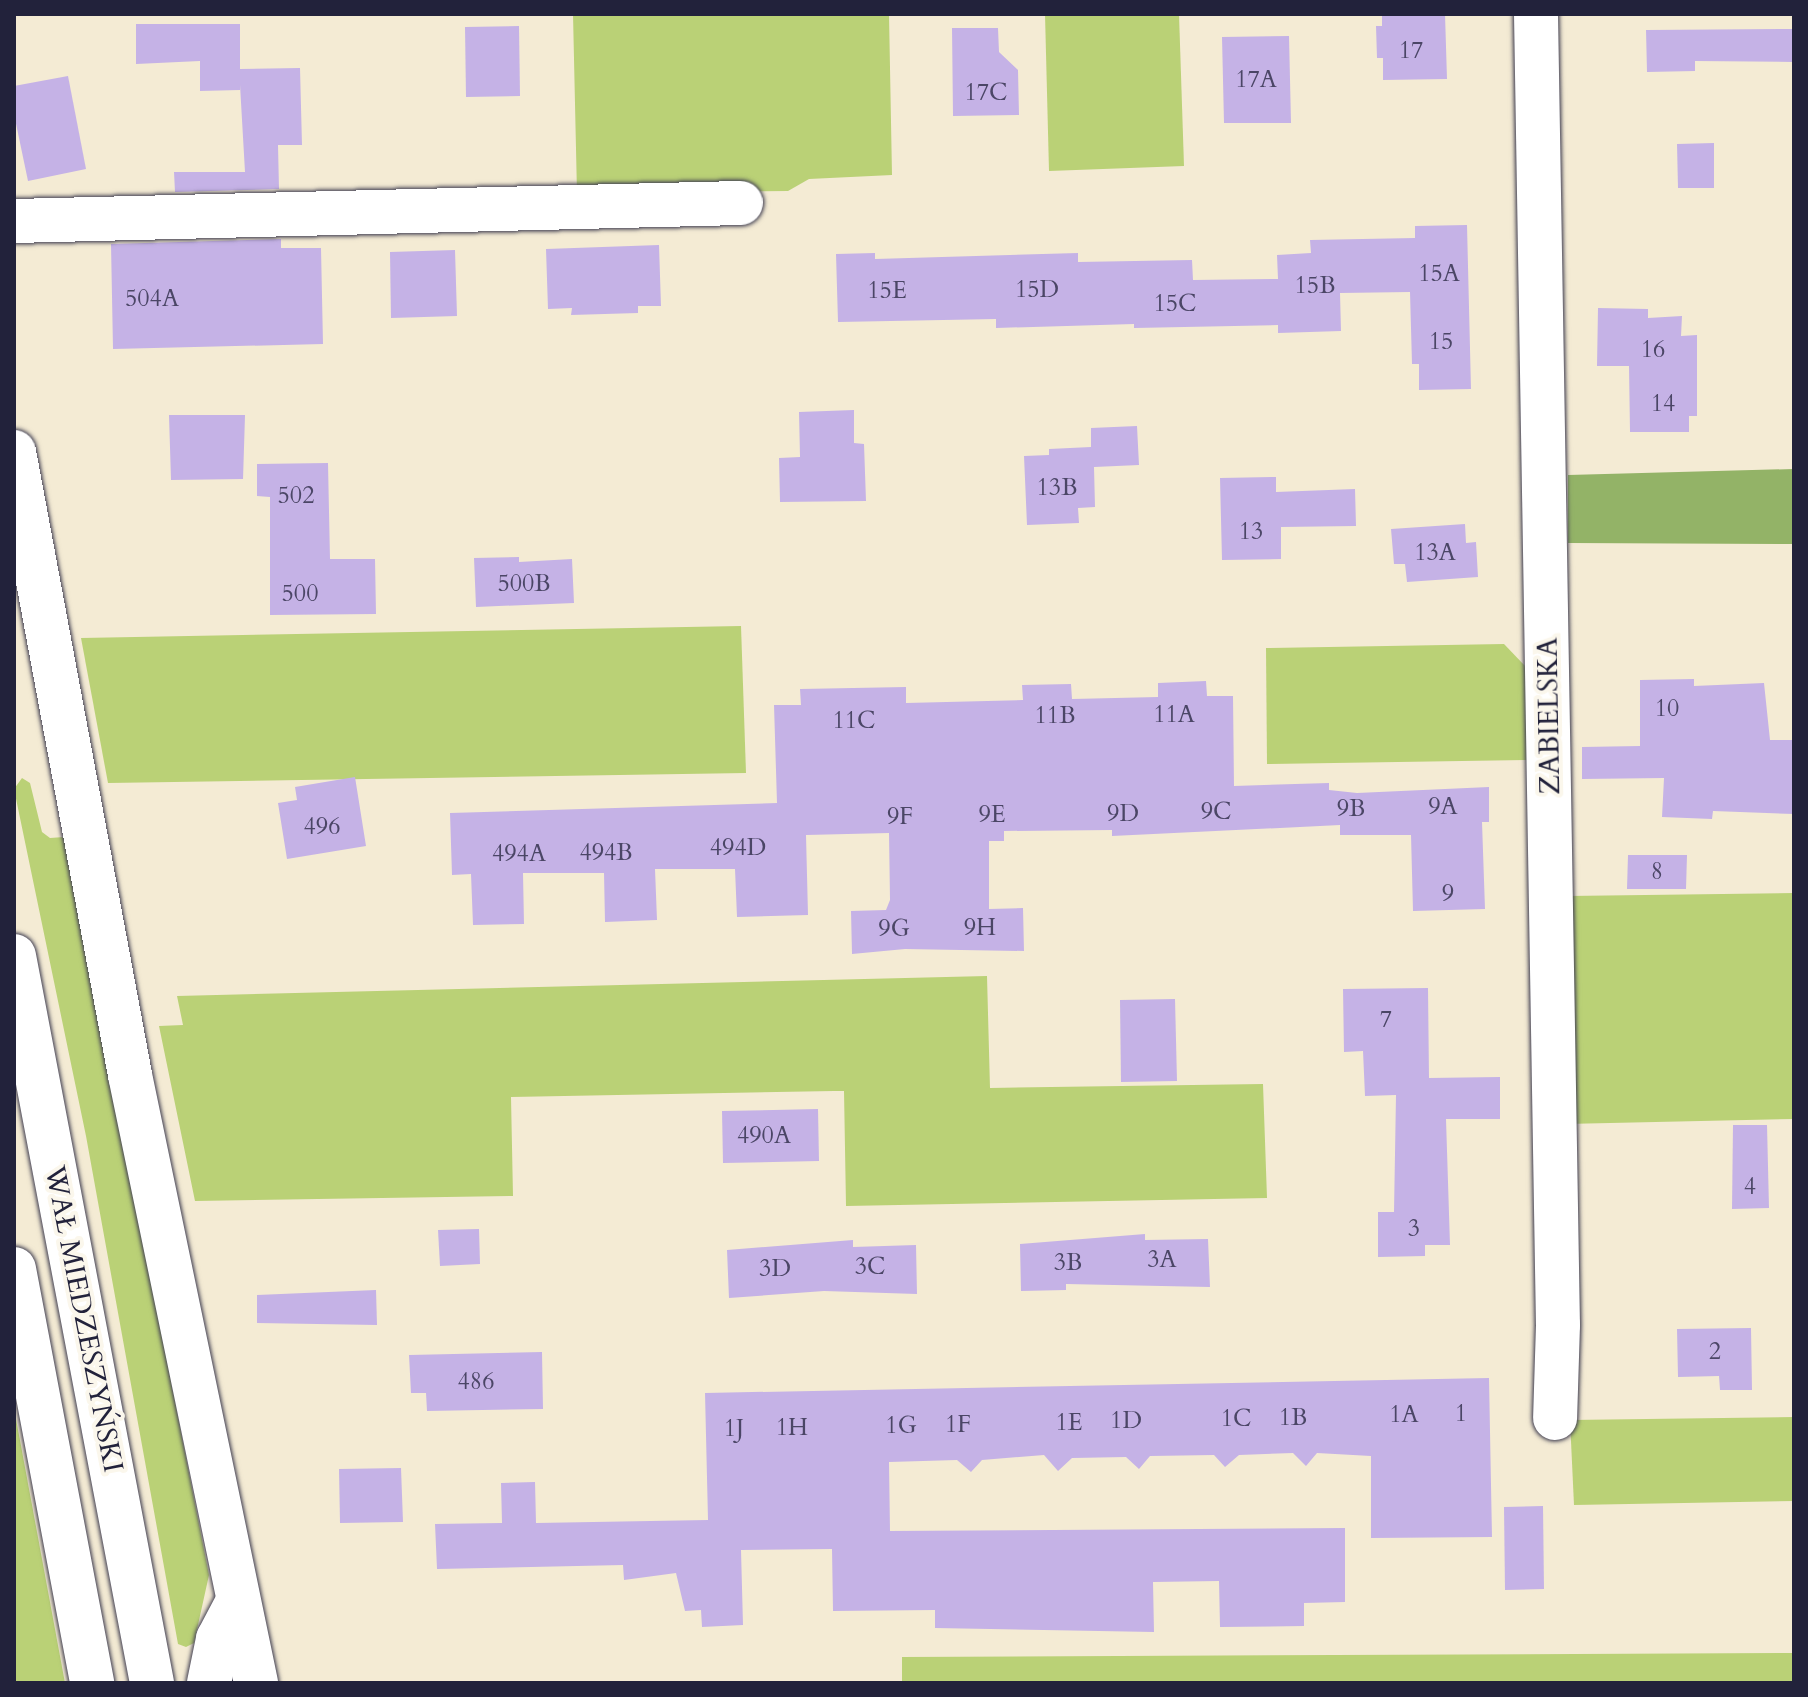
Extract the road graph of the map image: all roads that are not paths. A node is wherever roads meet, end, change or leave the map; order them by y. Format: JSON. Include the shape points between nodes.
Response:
{"nodes":[{"id":1,"x":1536,"y":14,"type":"edge"},
{"id":2,"x":741,"y":203,"type":"dead end"},
{"id":3,"x":14,"y":221,"type":"edge"},
{"id":4,"x":14,"y":452,"type":"edge"},
{"id":5,"x":14,"y":956,"type":"edge"},
{"id":6,"x":14,"y":1269,"type":"edge"},
{"id":7,"x":1555,"y":1418,"type":"dead end"},
{"id":8,"x":237,"y":1603,"type":"junction"},
{"id":9,"x":92,"y":1683,"type":"edge"},
{"id":10,"x":152,"y":1683,"type":"edge"},
{"id":11,"x":209,"y":1683,"type":"edge"},
{"id":12,"x":256,"y":1683,"type":"edge"}],
"edges":[{"from":1,"to":7,"type":"street","name":"ZABIELSKA","via":[[1557,1262]]},
{"from":2,"to":3,"type":"street"},
{"from":4,"to":8,"type":"street","via":[[130,1075]]},
{"from":5,"to":10,"type":"street","name":"WAŁ MIEDZESZYŃSKI"},
{"from":6,"to":9,"type":"street"},
{"from":8,"to":11,"type":"street","via":[[218,1639]]},
{"from":8,"to":12,"type":"street"}]}
